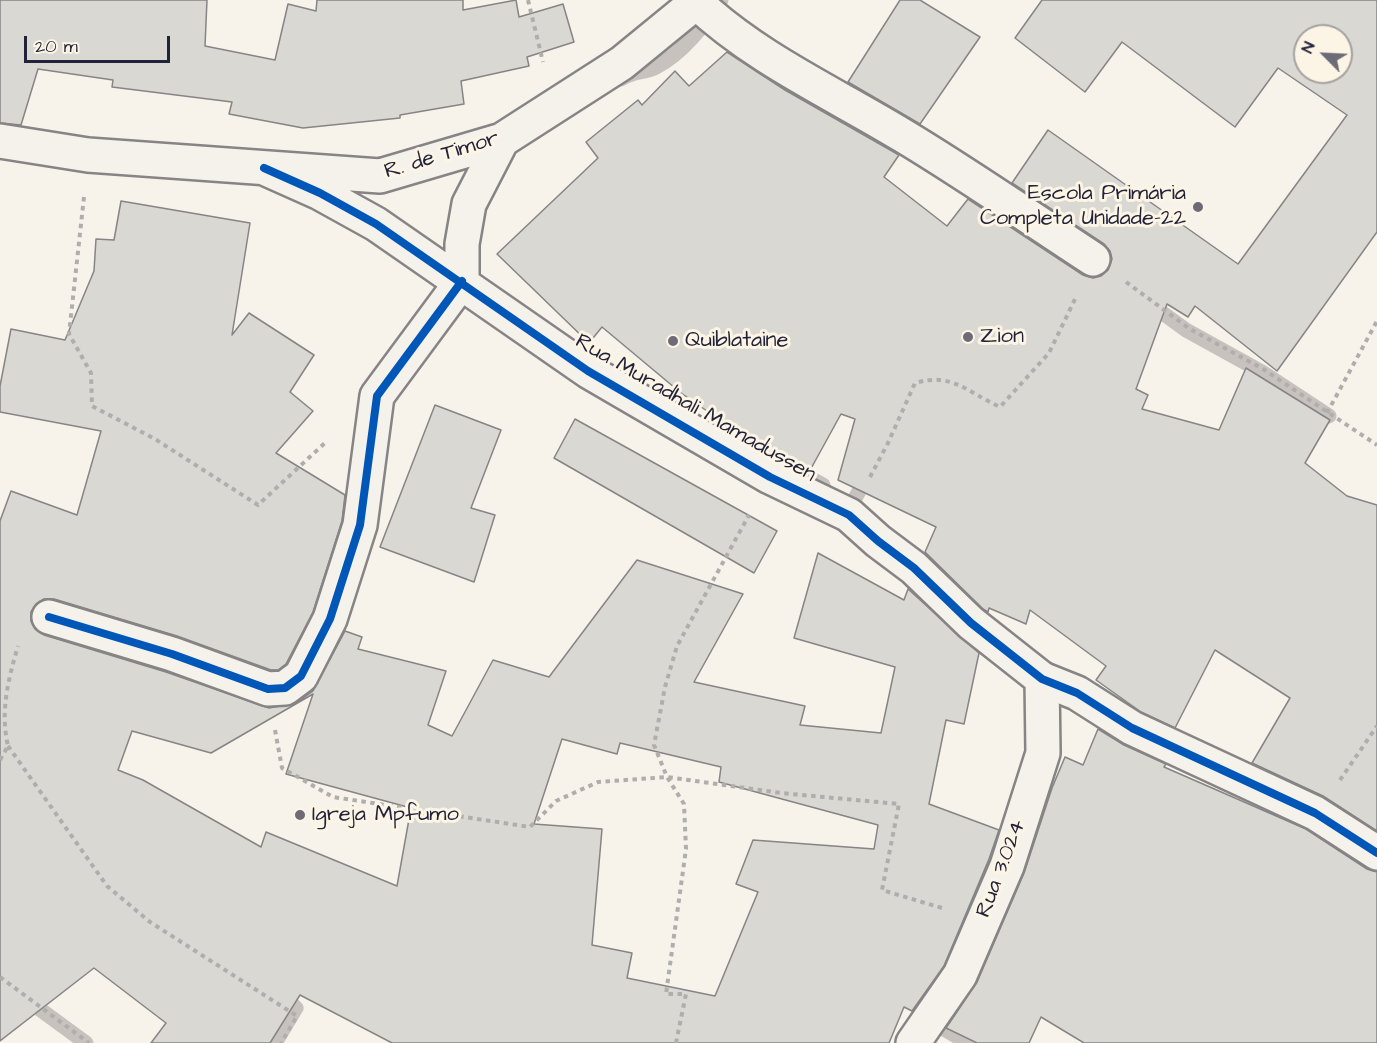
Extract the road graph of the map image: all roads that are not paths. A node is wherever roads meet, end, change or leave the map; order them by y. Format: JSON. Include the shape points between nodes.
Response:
{"nodes":[{"id":1,"x":698,"y":1,"type":"edge"},
{"id":2,"x":502,"y":140,"type":"junction"},
{"id":3,"x":0,"y":141,"type":"edge"},
{"id":4,"x":264,"y":168,"type":"junction"},
{"id":5,"x":1094,"y":259,"type":"road end"},
{"id":6,"x":462,"y":281,"type":"junction"},
{"id":7,"x":50,"y":617,"type":"road end"},
{"id":8,"x":1041,"y":679,"type":"junction"},
{"id":9,"x":1377,"y":853,"type":"edge"},
{"id":10,"x":913,"y":1043,"type":"edge"}],
"edges":[{"from":1,"to":2,"type":"street","name":"R. de Timor","via":[[622,63]]},
{"from":1,"to":5,"type":"street","via":[[720,24],[905,136]]},
{"from":2,"to":4,"type":"street","name":"R. de Timor","via":[[380,176]]},
{"from":2,"to":6,"type":"street","via":[[469,204],[462,244]]},
{"from":3,"to":4,"type":"street","name":"R. de Timor","via":[[88,155]]},
{"from":4,"to":6,"type":"street","name":"Rua Muradhali Mamadussen","via":[[321,193],[376,224]]},
{"from":6,"to":7,"type":"street","via":[[377,396],[360,525],[330,619],[301,676],[285,688],[268,689],[172,654]]},
{"from":6,"to":8,"type":"street","name":"Rua Muradhali Mamadussen","via":[[588,371],[770,477],[849,515]]},
{"from":8,"to":9,"type":"street","name":"Rua Muradhali Mamadussen","via":[[1077,693],[1132,728],[1315,813]]},
{"from":8,"to":10,"type":"street","name":"Rua 3.024","via":[[1043,753],[1007,866],[960,975]]}]}
